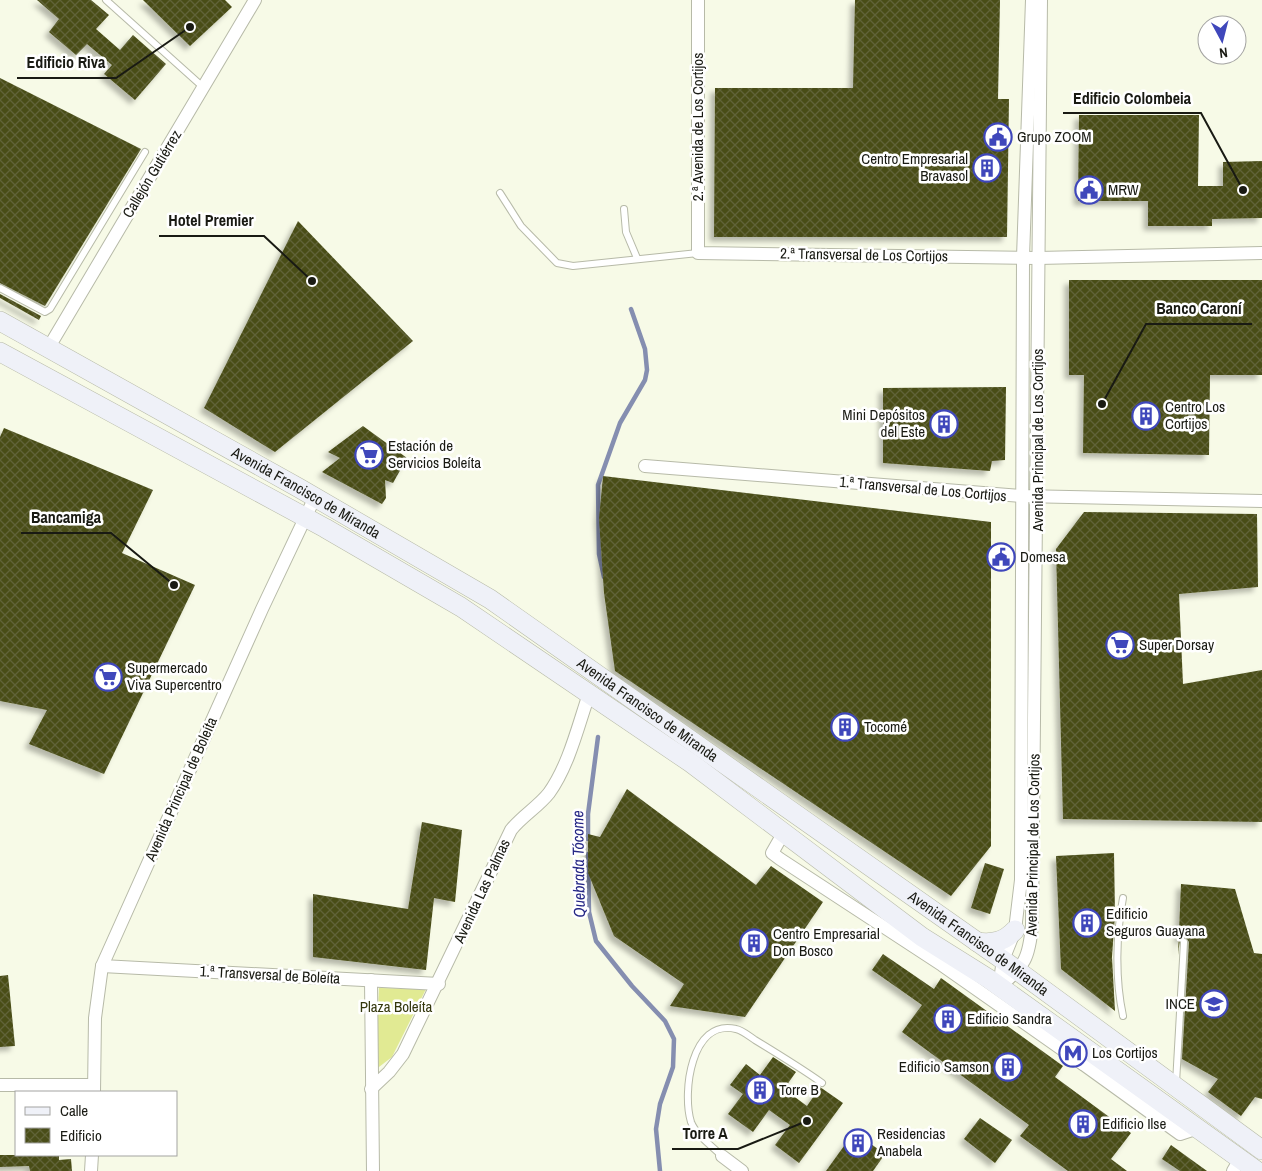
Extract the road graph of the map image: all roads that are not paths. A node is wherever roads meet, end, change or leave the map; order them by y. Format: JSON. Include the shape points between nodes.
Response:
{"nodes":[{"id":1,"x":106,"y":0,"type":"edge"},
{"id":2,"x":255,"y":0,"type":"edge"},
{"id":3,"x":698,"y":0,"type":"edge"},
{"id":4,"x":1032,"y":0,"type":"edge"},
{"id":5,"x":1041,"y":0,"type":"edge"},
{"id":6,"x":203,"y":87,"type":"junction"},
{"id":7,"x":145,"y":152,"type":"dead end"},
{"id":8,"x":500,"y":193,"type":"dead end"},
{"id":9,"x":624,"y":208,"type":"dead end"},
{"id":10,"x":698,"y":253,"type":"junction"},
{"id":11,"x":1262,"y":253,"type":"edge"},
{"id":12,"x":1023,"y":257,"type":"junction"},
{"id":13,"x":637,"y":258,"type":"junction"},
{"id":14,"x":1038,"y":258,"type":"junction"},
{"id":15,"x":0,"y":288,"type":"edge"},
{"id":16,"x":0,"y":321,"type":"edge"},
{"id":17,"x":48,"y":347,"type":"junction"},
{"id":18,"x":0,"y":352,"type":"edge"},
{"id":19,"x":646,"y":466,"type":"dead end"},
{"id":20,"x":1021,"y":496,"type":"junction"},
{"id":21,"x":1038,"y":496,"type":"junction"},
{"id":22,"x":315,"y":497,"type":"junction"},
{"id":23,"x":1262,"y":501,"type":"edge"},
{"id":24,"x":304,"y":517,"type":"junction"},
{"id":25,"x":589,"y":694,"type":"junction"},
{"id":26,"x":1123,"y":898,"type":"dead end"},
{"id":27,"x":1015,"y":930,"type":"junction"},
{"id":28,"x":977,"y":942,"type":"junction"},
{"id":29,"x":1184,"y":942,"type":"dead end"},
{"id":30,"x":1003,"y":960,"type":"junction"},
{"id":31,"x":951,"y":963,"type":"junction"},
{"id":32,"x":102,"y":966,"type":"junction"},
{"id":33,"x":1018,"y":971,"type":"junction"},
{"id":34,"x":371,"y":980,"type":"junction"},
{"id":35,"x":438,"y":984,"type":"junction"},
{"id":36,"x":999,"y":987,"type":"junction"},
{"id":37,"x":1123,"y":1016,"type":"dead end"},
{"id":38,"x":1018,"y":1019,"type":"junction"},
{"id":39,"x":1105,"y":1063,"type":"junction"},
{"id":40,"x":1082,"y":1064,"type":"junction"},
{"id":41,"x":822,"y":1083,"type":"dead end"},
{"id":42,"x":0,"y":1085,"type":"edge"},
{"id":43,"x":1176,"y":1087,"type":"junction"},
{"id":44,"x":94,"y":1088,"type":"edge"},
{"id":45,"x":371,"y":1089,"type":"junction"},
{"id":46,"x":1188,"y":1132,"type":"junction"},
{"id":47,"x":1262,"y":1150,"type":"edge"},
{"id":48,"x":92,"y":1156,"type":"edge"},
{"id":49,"x":722,"y":1156,"type":"joint"},
{"id":50,"x":1236,"y":1165,"type":"edge"},
{"id":51,"x":91,"y":1171,"type":"edge"},
{"id":52,"x":373,"y":1171,"type":"edge"},
{"id":53,"x":742,"y":1171,"type":"edge"},
{"id":54,"x":1257,"y":1171,"type":"edge"}],
"edges":[{"from":1,"to":6,"type":"lane"},
{"from":2,"to":6,"type":"street","name":"Callejón Gutiérrez"},
{"from":3,"to":10,"type":"street","name":"2.ª Avenida de Los Cortijos"},
{"from":4,"to":12,"type":"street","name":"Avenida Principal de Los Cortijos"},
{"from":5,"to":14,"type":"street","name":"Avenida Principal de Los Cortijos"},
{"from":6,"to":17,"type":"street","name":"Callejón Gutiérrez"},
{"from":7,"to":15,"type":"lane","via":[[50,310],[45,312]]},
{"from":8,"to":13,"type":"lane","name":"2.ª Transversal de Los Cortijos","via":[[521,226],[557,263],[573,266]]},
{"from":9,"to":13,"type":"lane","via":[[626,232]]},
{"from":10,"to":12,"type":"street","name":"2.ª Transversal de Los Cortijos"},
{"from":10,"to":13,"type":"lane","name":"2.ª Transversal de Los Cortijos"},
{"from":11,"to":14,"type":"street","name":"2.ª Transversal de Los Cortijos"},
{"from":12,"to":14,"type":"street","name":"2.ª Transversal de Los Cortijos"},
{"from":12,"to":20,"type":"street","name":"Avenida Principal de Los Cortijos"},
{"from":14,"to":21,"type":"street","name":"Avenida Principal de Los Cortijos"},
{"from":16,"to":17,"type":"main road","name":"Avenida Francisco de Miranda"},
{"from":17,"to":22,"type":"main road","name":"Avenida Francisco de Miranda"},
{"from":18,"to":24,"type":"main road","name":"Avenida Francisco de Miranda"},
{"from":19,"to":20,"type":"street","name":"1.ª Transversal de Los Cortijos"},
{"from":20,"to":21,"type":"street","name":"1.ª Transversal de Los Cortijos"},
{"from":20,"to":27,"type":"street","name":"Avenida Principal de Los Cortijos","via":[[1021,880]]},
{"from":21,"to":23,"type":"street","name":"1.ª Transversal de Los Cortijos"},
{"from":21,"to":33,"type":"street","name":"Avenida Principal de Los Cortijos","via":[[1032,925],[1030,951]]},
{"from":22,"to":24,"type":"street","name":"Avenida Principal de Boleíta"},
{"from":22,"to":28,"type":"main road","name":"Avenida Francisco de Miranda","via":[[490,599]]},
{"from":24,"to":25,"type":"main road","name":"Avenida Francisco de Miranda","via":[[461,607]]},
{"from":24,"to":32,"type":"street","name":"Avenida Principal de Boleíta"},
{"from":25,"to":31,"type":"main road","name":"Avenida Francisco de Miranda","via":[[691,763],[784,832],[924,946]]},
{"from":25,"to":35,"type":"street","name":"Avenida Las Palmas","via":[[558,779],[547,795],[511,830]]},
{"from":26,"to":37,"type":"lane","via":[[1118,995]]},
{"from":27,"to":28,"type":"main road","via":[[1000,941]]},
{"from":27,"to":30,"type":"street","name":"Avenida Principal de Los Cortijos"},
{"from":28,"to":30,"type":"main road","name":"Avenida Francisco de Miranda"},
{"from":29,"to":43,"type":"lane"},
{"from":30,"to":33,"type":"main road","name":"Avenida Francisco de Miranda"},
{"from":30,"to":36,"type":"street","name":"Avenida Principal de Los Cortijos"},
{"from":31,"to":36,"type":"main road","name":"Avenida Francisco de Miranda"},
{"from":31,"to":38,"type":"street","name":"Avenida Francisco de Miranda"},
{"from":32,"to":34,"type":"street","name":"1.ª Transversal de Boleíta"},
{"from":32,"to":44,"type":"street","name":"Avenida Principal de Boleíta","via":[[95,1018]]},
{"from":33,"to":36,"type":"street","name":"Avenida Principal de Los Cortijos"},
{"from":33,"to":43,"type":"main road","name":"Avenida Francisco de Miranda"},
{"from":34,"to":35,"type":"street","name":"1.ª Transversal de Boleíta"},
{"from":34,"to":45,"type":"street"},
{"from":35,"to":45,"type":"street","name":"Avenida Las Palmas","via":[[403,1054]]},
{"from":36,"to":38,"type":"street"},
{"from":36,"to":39,"type":"main road","name":"Avenida Francisco de Miranda"},
{"from":38,"to":40,"type":"street","name":"Avenida Francisco de Miranda"},
{"from":39,"to":40,"type":"street"},
{"from":39,"to":46,"type":"main road","name":"Avenida Francisco de Miranda"},
{"from":40,"to":46,"type":"street","name":"Avenida Francisco de Miranda"},
{"from":41,"to":49,"type":"lane","via":[[737,1029],[717,1030],[708,1035],[692,1059],[687,1100],[695,1129]]},
{"from":42,"to":44,"type":"street"},
{"from":43,"to":47,"type":"main road","name":"Avenida Francisco de Miranda"},
{"from":45,"to":52,"type":"street"},
{"from":46,"to":50,"type":"main road","name":"Avenida Francisco de Miranda"},
{"from":48,"to":51,"type":"street"},
{"from":49,"to":53,"type":"street"},
{"from":50,"to":54,"type":"main road","name":"Avenida Francisco de Miranda"}]}
